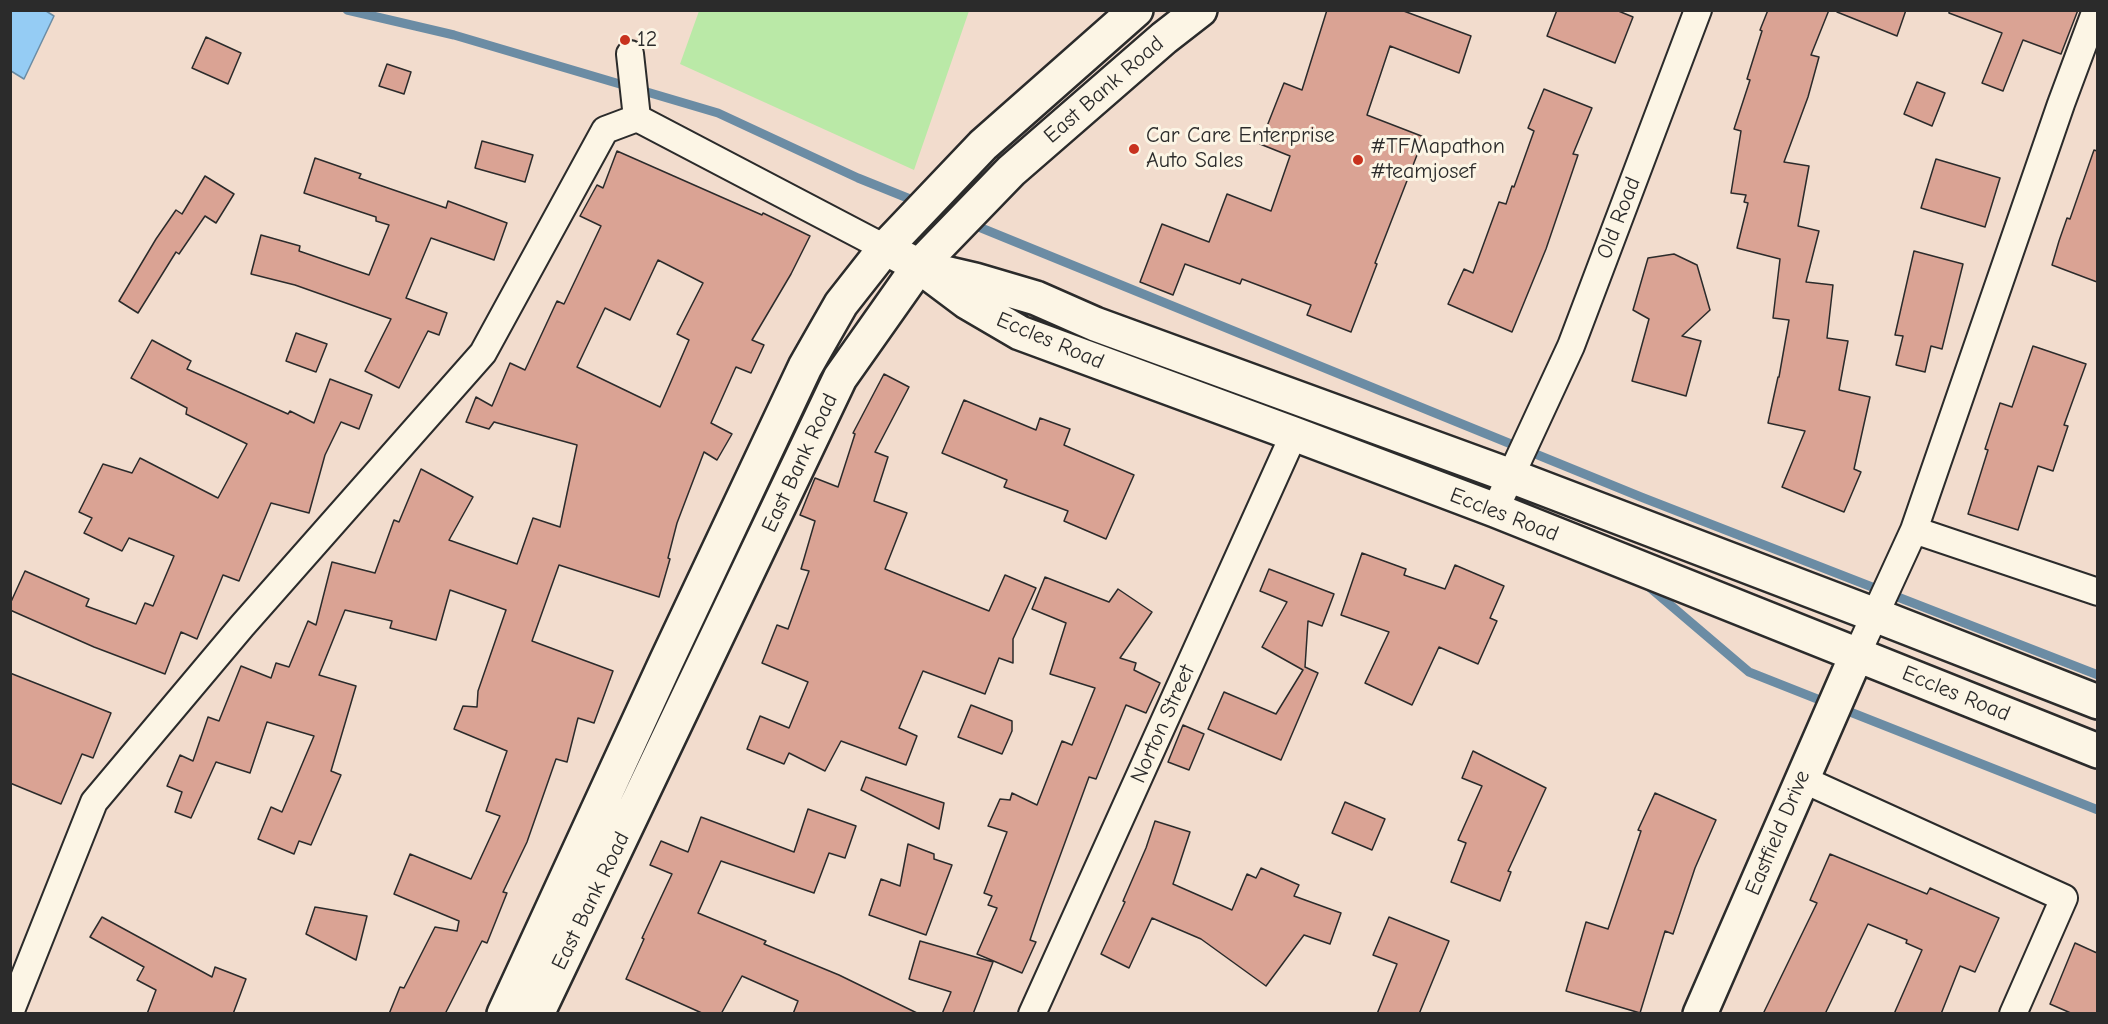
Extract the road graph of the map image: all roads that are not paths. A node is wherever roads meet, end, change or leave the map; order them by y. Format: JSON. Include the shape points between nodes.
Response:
{"nodes":[{"id":1,"x":1136,"y":10,"type":"edge"},
{"id":2,"x":1200,"y":10,"type":"edge"},
{"id":3,"x":1698,"y":10,"type":"edge"},
{"id":4,"x":2096,"y":10,"type":"edge"},
{"id":5,"x":630,"y":54,"type":"dead end"},
{"id":6,"x":637,"y":118,"type":"junction"},
{"id":7,"x":885,"y":248,"type":"junction"},
{"id":8,"x":929,"y":256,"type":"junction"},
{"id":9,"x":1294,"y":434,"type":"junction"},
{"id":10,"x":1514,"y":468,"type":"junction"},
{"id":11,"x":1495,"y":510,"type":"junction"},
{"id":12,"x":1914,"y":530,"type":"junction"},
{"id":13,"x":2097,"y":592,"type":"edge"},
{"id":14,"x":1878,"y":608,"type":"junction"},
{"id":15,"x":1850,"y":668,"type":"junction"},
{"id":16,"x":2097,"y":702,"type":"edge"},
{"id":17,"x":2097,"y":751,"type":"edge"},
{"id":18,"x":1802,"y":779,"type":"junction"},
{"id":19,"x":10,"y":1012,"type":"edge"},
{"id":20,"x":504,"y":1014,"type":"edge"},
{"id":21,"x":537,"y":1014,"type":"edge"},
{"id":22,"x":1032,"y":1014,"type":"edge"},
{"id":23,"x":1700,"y":1014,"type":"edge"},
{"id":24,"x":2013,"y":1014,"type":"edge"}],
"edges":[{"from":1,"to":7,"type":"street","name":"East Bank Road","via":[[982,145]]},
{"from":2,"to":8,"type":"street","name":"East Bank Road","via":[[1011,171]]},
{"from":3,"to":10,"type":"street","name":"Old Road","via":[[1570,346]]},
{"from":4,"to":12,"type":"street"},
{"from":5,"to":6,"type":"street"},
{"from":6,"to":7,"type":"street"},
{"from":6,"to":19,"type":"street","via":[[605,130],[483,353],[242,626],[94,802]]},
{"from":7,"to":8,"type":"street","name":"Eccles Road"},
{"from":7,"to":20,"type":"street","name":"East Bank Road","via":[[841,304],[805,368]]},
{"from":8,"to":9,"type":"street","name":"Eccles Road","via":[[967,302],[1020,333]]},
{"from":8,"to":10,"type":"street","name":"Eccles Road","via":[[975,280],[1036,298],[1095,324]]},
{"from":8,"to":21,"type":"street","name":"East Bank Road","via":[[840,378]]},
{"from":9,"to":11,"type":"street","name":"Eccles Road"},
{"from":9,"to":22,"type":"street","name":"Norton Street"},
{"from":10,"to":11,"type":"street","name":"Old Road"},
{"from":10,"to":14,"type":"street","name":"Eccles Road"},
{"from":11,"to":15,"type":"street","name":"Eccles Road"},
{"from":12,"to":13,"type":"street"},
{"from":12,"to":14,"type":"street"},
{"from":14,"to":15,"type":"street"},
{"from":14,"to":16,"type":"street","name":"Eccles Road"},
{"from":15,"to":17,"type":"street","name":"Eccles Road"},
{"from":15,"to":18,"type":"street","name":"Eastfield Drive"},
{"from":18,"to":23,"type":"street","name":"Eastfield Drive"},
{"from":18,"to":24,"type":"street","via":[[2064,898]]}]}
